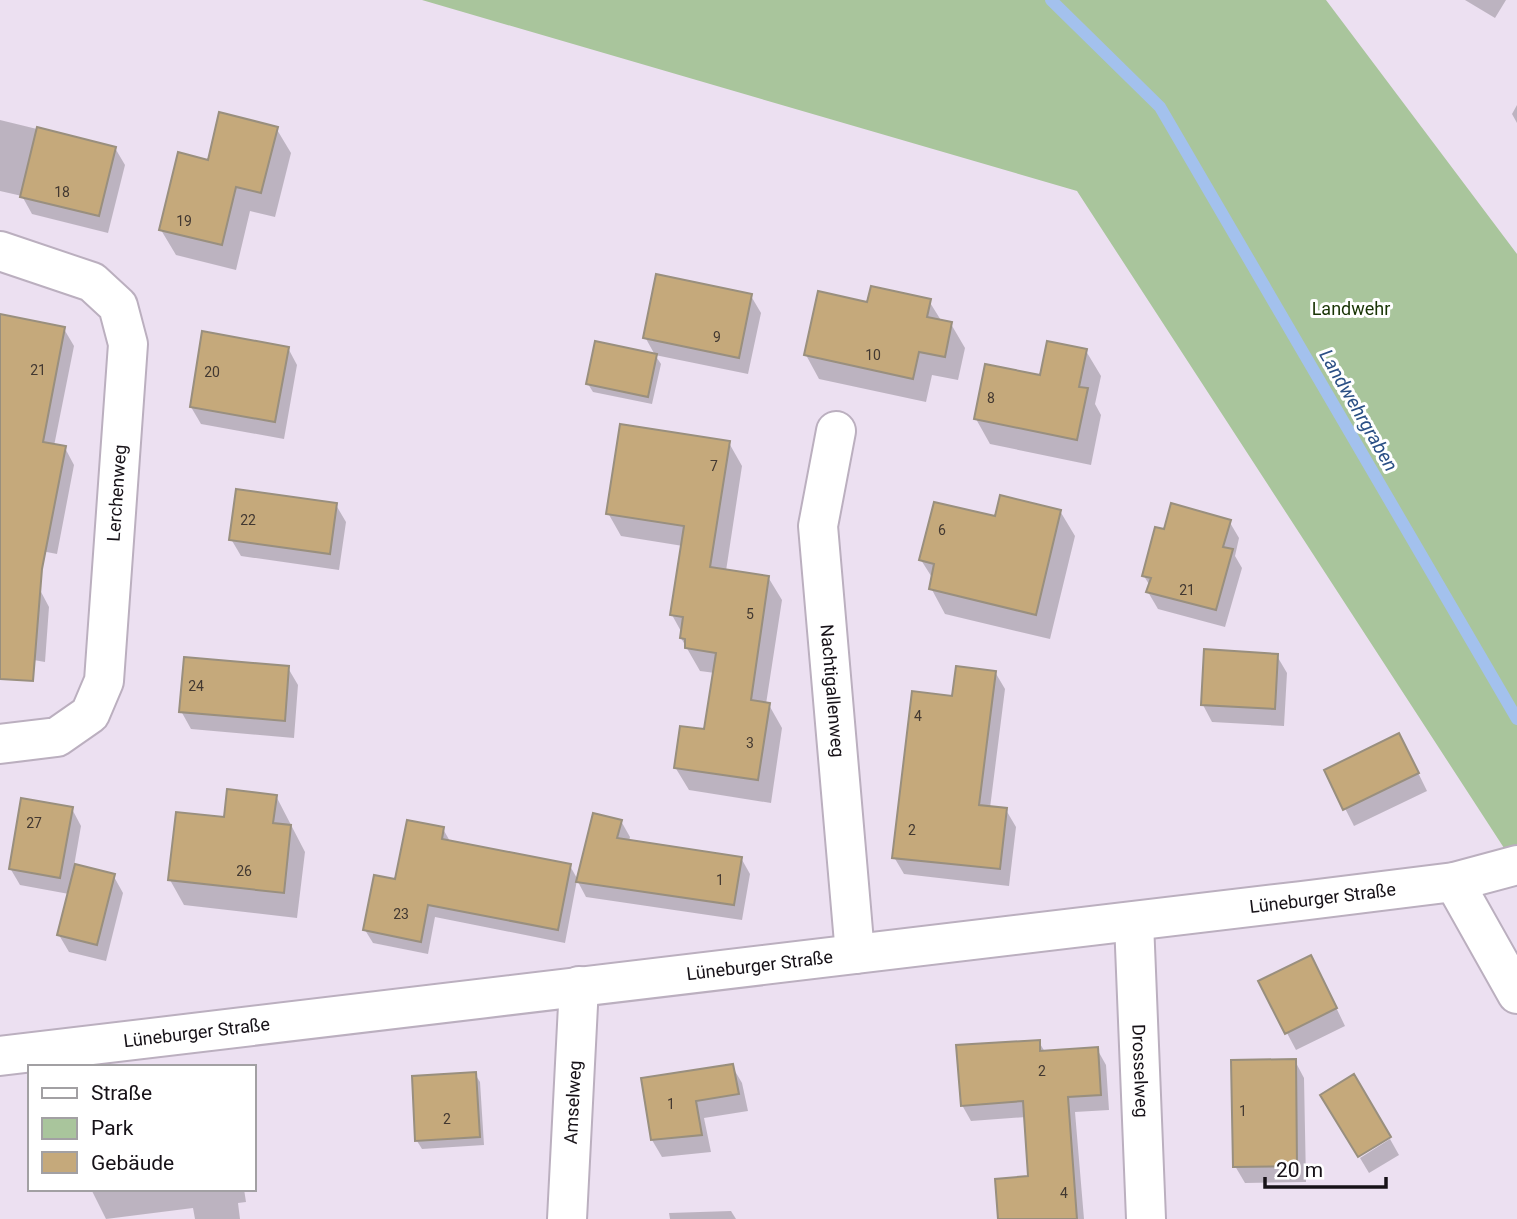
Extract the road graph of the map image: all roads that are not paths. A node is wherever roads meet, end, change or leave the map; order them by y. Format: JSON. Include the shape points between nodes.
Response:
{"nodes":[{"id":1,"x":0,"y":251,"type":"edge"},
{"id":2,"x":836,"y":431,"type":"dead end"},
{"id":3,"x":0,"y":744,"type":"edge"},
{"id":4,"x":1517,"y":865,"type":"edge"},
{"id":5,"x":1454,"y":882,"type":"junction"},
{"id":6,"x":1134,"y":922,"type":"junction"},
{"id":7,"x":855,"y":954,"type":"junction"},
{"id":8,"x":579,"y":986,"type":"junction"},
{"id":9,"x":1517,"y":994,"type":"edge"},
{"id":10,"x":0,"y":1056,"type":"edge"},
{"id":11,"x":567,"y":1219,"type":"edge"},
{"id":12,"x":1146,"y":1219,"type":"edge"}],
"edges":[{"from":1,"to":3,"type":"street","name":"Lerchenweg","via":[[92,282],[118,306],[128,344],[104,681],[90,714],[57,737]]},
{"from":2,"to":7,"type":"street","name":"Nachtigallenweg","via":[[818,526]]},
{"from":4,"to":5,"type":"street","name":"Lüneburger Straße"},
{"from":5,"to":6,"type":"street","name":"Lüneburger Straße"},
{"from":5,"to":9,"type":"street"},
{"from":6,"to":7,"type":"street","name":"Lüneburger Straße"},
{"from":6,"to":12,"type":"street","name":"Drosselweg"},
{"from":7,"to":8,"type":"street","name":"Lüneburger Straße"},
{"from":8,"to":10,"type":"street","name":"Lüneburger Straße"},
{"from":8,"to":11,"type":"street","name":"Amselweg"}]}
